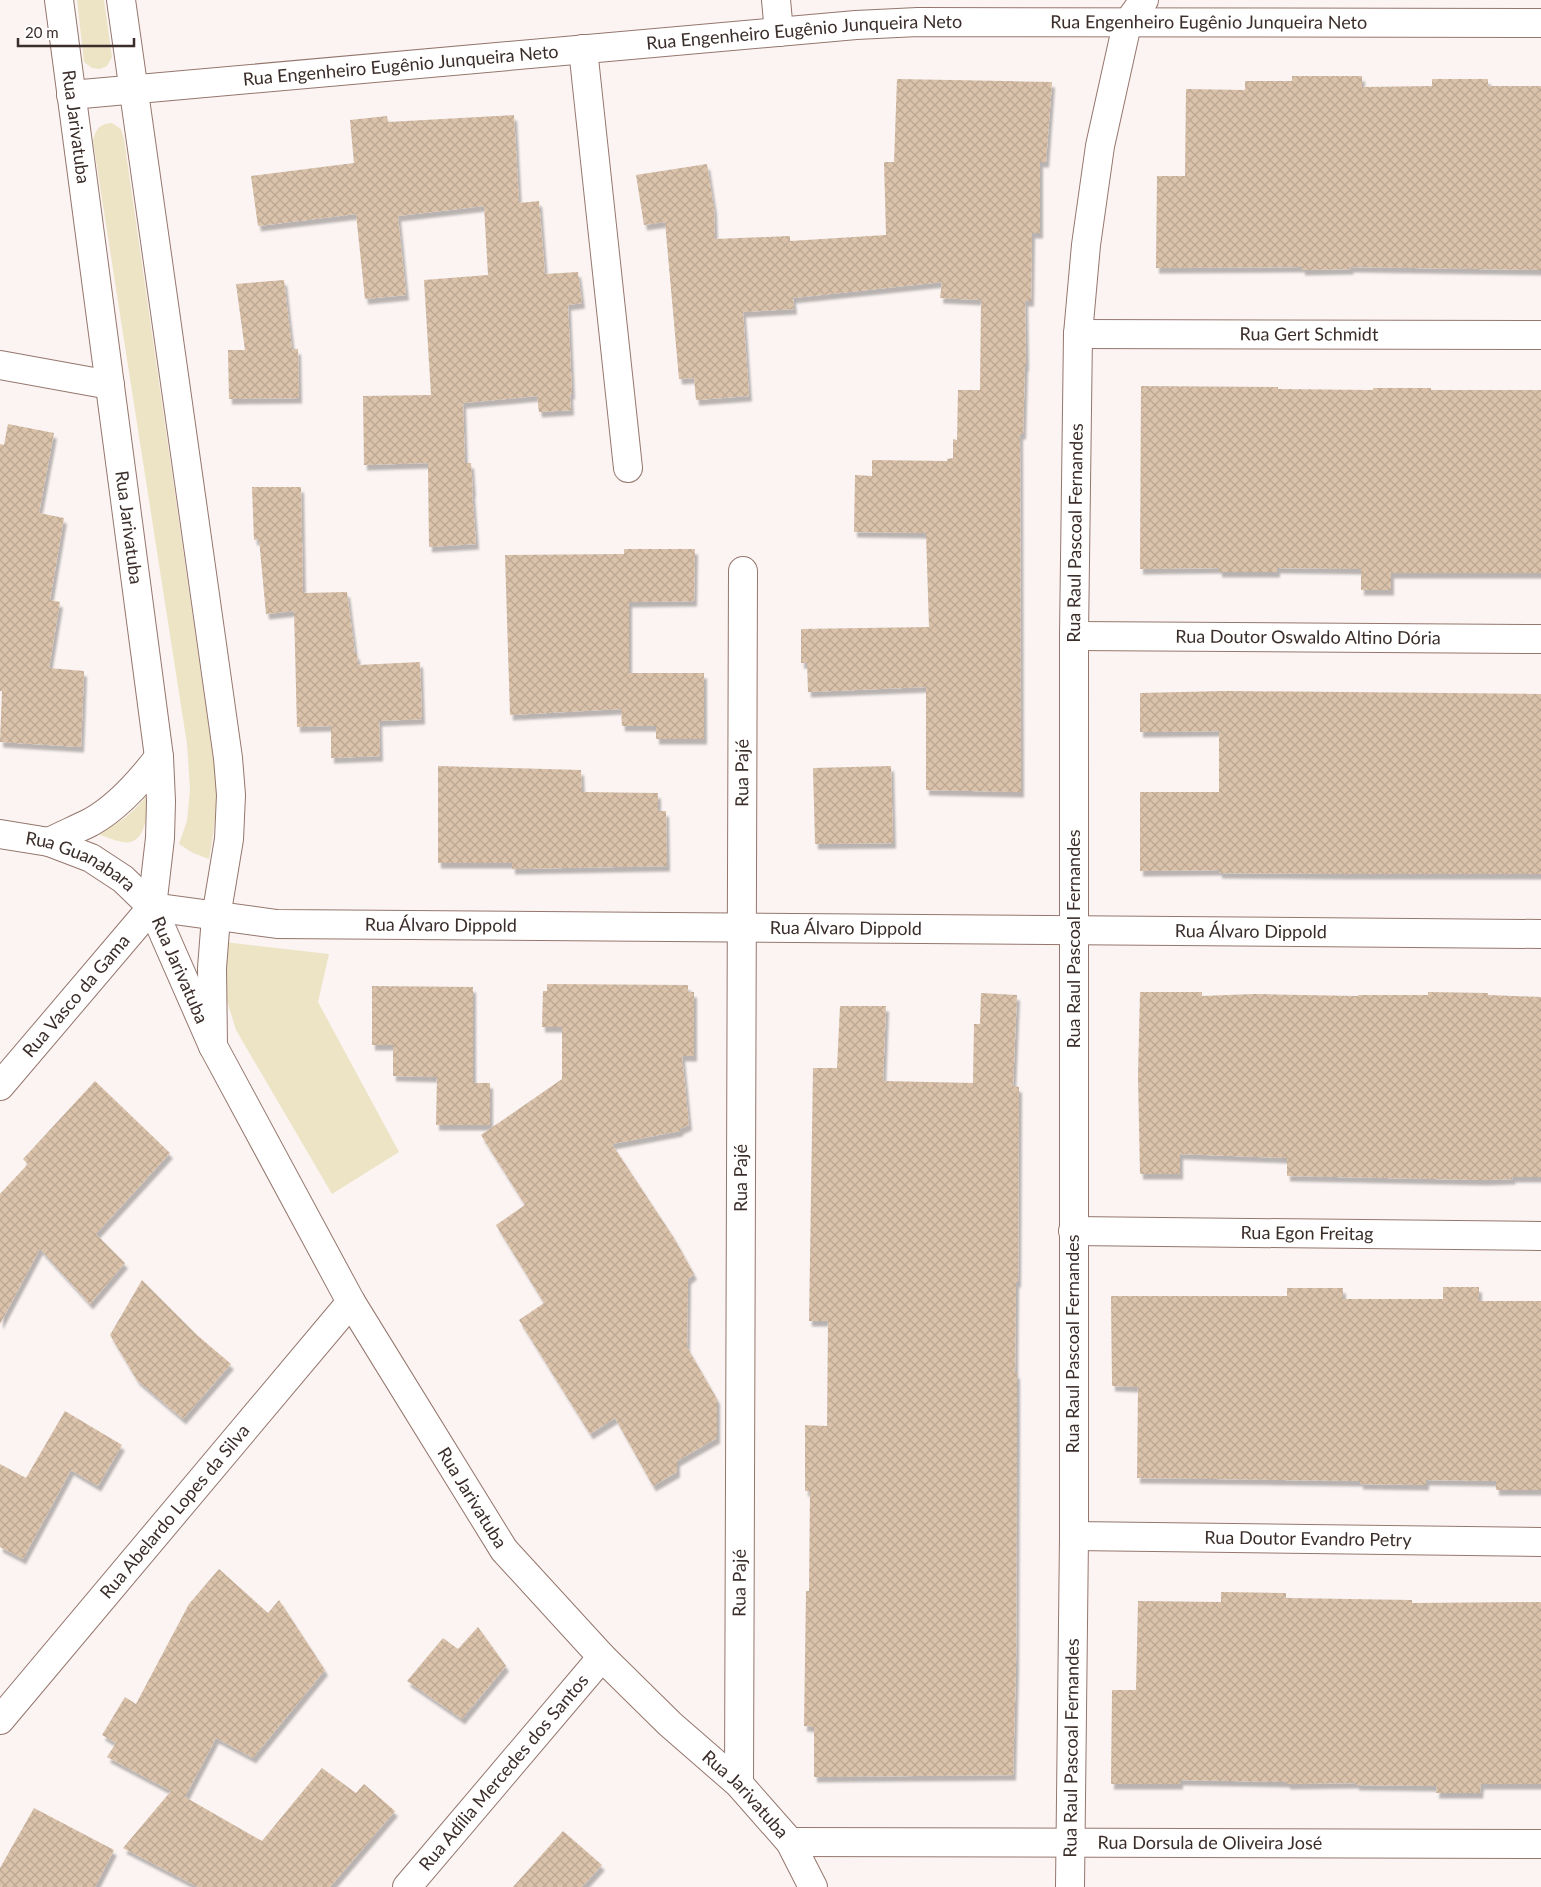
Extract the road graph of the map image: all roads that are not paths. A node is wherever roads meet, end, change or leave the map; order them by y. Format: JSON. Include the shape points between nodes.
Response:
{"nodes":[{"id":1,"x":59,"y":0,"type":"edge"},
{"id":2,"x":121,"y":0,"type":"edge"},
{"id":3,"x":776,"y":0,"type":"edge"},
{"id":4,"x":1144,"y":0,"type":"edge"},
{"id":5,"x":1541,"y":23,"type":"edge"},
{"id":6,"x":1127,"y":24,"type":"junction"},
{"id":7,"x":778,"y":32,"type":"junction"},
{"id":8,"x":583,"y":49,"type":"junction"},
{"id":9,"x":134,"y":90,"type":"junction"},
{"id":10,"x":71,"y":95,"type":"junction"},
{"id":11,"x":1078,"y":334,"type":"junction"},
{"id":12,"x":1541,"y":335,"type":"edge"},
{"id":13,"x":0,"y":365,"type":"edge"},
{"id":14,"x":110,"y":385,"type":"junction"},
{"id":15,"x":628,"y":468,"type":"dead end"},
{"id":16,"x":742,"y":571,"type":"dead end"},
{"id":17,"x":1074,"y":636,"type":"junction"},
{"id":18,"x":1541,"y":640,"type":"edge"},
{"id":19,"x":159,"y":757,"type":"junction"},
{"id":20,"x":0,"y":834,"type":"edge"},
{"id":21,"x":49,"y":842,"type":"junction"},
{"id":22,"x":152,"y":908,"type":"junction"},
{"id":23,"x":216,"y":917,"type":"junction"},
{"id":24,"x":742,"y":927,"type":"junction"},
{"id":25,"x":1074,"y":930,"type":"junction"},
{"id":26,"x":1541,"y":934,"type":"edge"},
{"id":27,"x":213,"y":1046,"type":"junction"},
{"id":28,"x":0,"y":1086,"type":"edge"},
{"id":29,"x":1073,"y":1230,"type":"junction"},
{"id":30,"x":1541,"y":1236,"type":"edge"},
{"id":31,"x":351,"y":1302,"type":"junction"},
{"id":32,"x":1074,"y":1536,"type":"junction"},
{"id":33,"x":1541,"y":1542,"type":"edge"},
{"id":34,"x":602,"y":1657,"type":"junction"},
{"id":35,"x":0,"y":1720,"type":"edge"},
{"id":36,"x":740,"y":1784,"type":"junction"},
{"id":37,"x":790,"y":1842,"type":"junction"},
{"id":38,"x":1071,"y":1844,"type":"junction"},
{"id":39,"x":1541,"y":1844,"type":"edge"},
{"id":40,"x":407,"y":1887,"type":"edge"},
{"id":41,"x":813,"y":1887,"type":"edge"},
{"id":42,"x":1070,"y":1887,"type":"edge"}],
"edges":[{"from":1,"to":10,"type":"street","name":"Rua Jarivatuba"},
{"from":2,"to":9,"type":"street","name":"Rua Jarivatuba"},
{"from":3,"to":7,"type":"street"},
{"from":4,"to":6,"type":"street","name":"Rua Raul Pascoal Fernandes"},
{"from":5,"to":6,"type":"street","name":"Rua Engenheiro Eugênio Junqueira Neto"},
{"from":6,"to":7,"type":"street","name":"Rua Engenheiro Eugênio Junqueira Neto","via":[[918,22]]},
{"from":6,"to":11,"type":"street","name":"Rua Raul Pascoal Fernandes","via":[[1100,146]]},
{"from":7,"to":8,"type":"street","name":"Rua Engenheiro Eugênio Junqueira Neto"},
{"from":8,"to":9,"type":"street","name":"Rua Engenheiro Eugênio Junqueira Neto"},
{"from":8,"to":15,"type":"street"},
{"from":9,"to":10,"type":"street","name":"Rua Engenheiro Eugênio Junqueira Neto"},
{"from":9,"to":23,"type":"street","name":"Rua Jarivatuba","via":[[231,795],[229,839]]},
{"from":10,"to":14,"type":"street","name":"Rua Jarivatuba"},
{"from":11,"to":12,"type":"street","name":"Rua Gert Schmidt"},
{"from":11,"to":17,"type":"street","name":"Rua Raul Pascoal Fernandes"},
{"from":13,"to":14,"type":"street"},
{"from":14,"to":19,"type":"street","name":"Rua Jarivatuba"},
{"from":16,"to":24,"type":"street","name":"Rua Pajé"},
{"from":17,"to":18,"type":"street","name":"Rua Doutor Oswaldo Altino Dória"},
{"from":17,"to":25,"type":"street","name":"Rua Raul Pascoal Fernandes"},
{"from":19,"to":21,"type":"street","via":[[142,780],[118,802],[93,821]]},
{"from":19,"to":22,"type":"street","name":"Rua Jarivatuba","via":[[160,838]]},
{"from":20,"to":21,"type":"street","name":"Rua Guanabara"},
{"from":21,"to":22,"type":"street","name":"Rua Guanabara","via":[[92,858],[123,879]]},
{"from":22,"to":23,"type":"street","name":"Rua Álvaro Dippold"},
{"from":22,"to":27,"type":"street","name":"Rua Jarivatuba"},
{"from":22,"to":28,"type":"street","name":"Rua Vasco da Gama"},
{"from":23,"to":24,"type":"street","name":"Rua Álvaro Dippold","via":[[277,924]]},
{"from":23,"to":27,"type":"street","name":"Rua Jarivatuba","via":[[212,968]]},
{"from":24,"to":25,"type":"street","name":"Rua Álvaro Dippold"},
{"from":24,"to":36,"type":"street","name":"Rua Pajé"},
{"from":25,"to":26,"type":"street","name":"Rua Álvaro Dippold"},
{"from":25,"to":29,"type":"street","name":"Rua Raul Pascoal Fernandes"},
{"from":27,"to":31,"type":"street","name":"Rua Jarivatuba"},
{"from":29,"to":30,"type":"street","name":"Rua Egon Freitag"},
{"from":29,"to":32,"type":"street","name":"Rua Raul Pascoal Fernandes"},
{"from":31,"to":34,"type":"street","name":"Rua Jarivatuba","via":[[504,1550]]},
{"from":31,"to":35,"type":"street","name":"Rua Abelardo Lopes da Silva"},
{"from":32,"to":33,"type":"street","name":"Rua Doutor Evandro Petry"},
{"from":32,"to":38,"type":"street","name":"Rua Raul Pascoal Fernandes"},
{"from":34,"to":36,"type":"street","name":"Rua Jarivatuba","via":[[670,1724]]},
{"from":34,"to":40,"type":"street","name":"Rua Adília Mercedes dos Santos"},
{"from":36,"to":37,"type":"street","name":"Rua Jarivatuba"},
{"from":37,"to":38,"type":"street","name":"Rua Dorsula de Oliveira José"},
{"from":37,"to":41,"type":"street","name":"Rua Jarivatuba"},
{"from":38,"to":39,"type":"street","name":"Rua Dorsula de Oliveira José"},
{"from":38,"to":42,"type":"street","name":"Rua Raul Pascoal Fernandes"}]}
